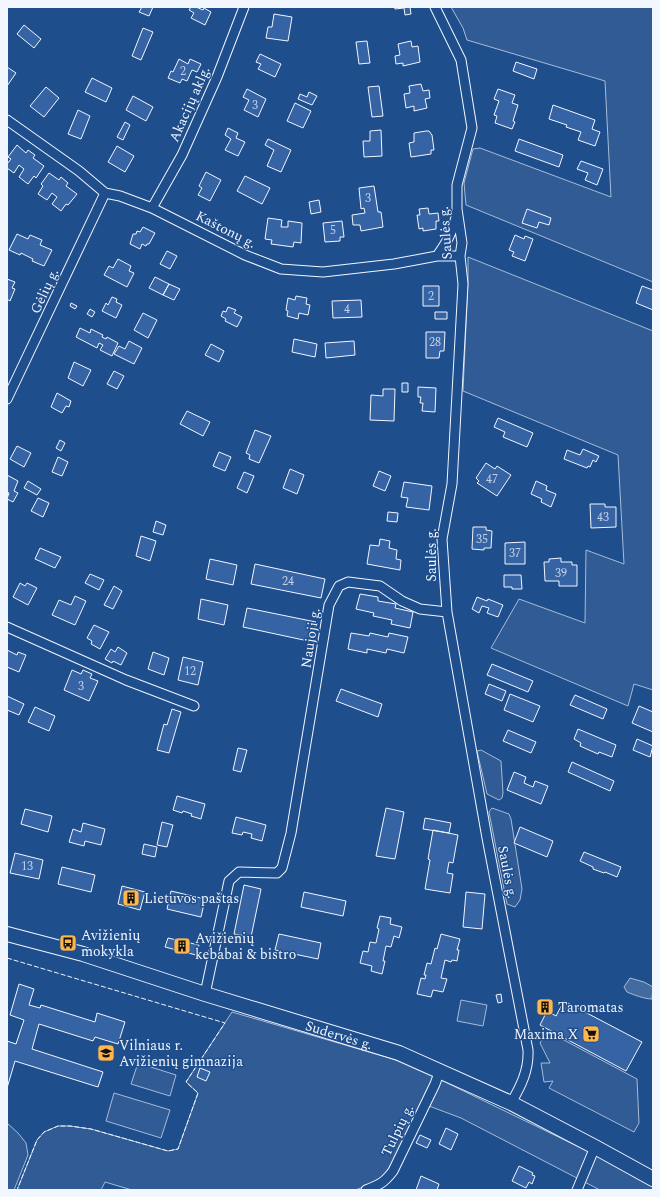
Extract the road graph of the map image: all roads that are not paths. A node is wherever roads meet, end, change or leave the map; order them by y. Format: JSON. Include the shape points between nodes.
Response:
{"nodes":[{"id":1,"x":244,"y":7,"type":"edge"},
{"id":2,"x":435,"y":7,"type":"edge"},
{"id":3,"x":7,"y":120,"type":"edge"},
{"id":4,"x":105,"y":193,"type":"junction"},
{"id":5,"x":152,"y":208,"type":"junction"},
{"id":6,"x":457,"y":209,"type":"junction"},
{"id":7,"x":437,"y":256,"type":"junction"},
{"id":8,"x":460,"y":256,"type":"junction"},
{"id":9,"x":7,"y":399,"type":"edge"},
{"id":10,"x":447,"y":612,"type":"junction"},
{"id":11,"x":7,"y":627,"type":"edge"},
{"id":12,"x":194,"y":706,"type":"dead end"},
{"id":13,"x":7,"y":934,"type":"edge"},
{"id":14,"x":205,"y":994,"type":"junction"},
{"id":15,"x":440,"y":1070,"type":"junction"},
{"id":16,"x":511,"y":1103,"type":"junction"},
{"id":17,"x":595,"y":1147,"type":"junction"},
{"id":18,"x":653,"y":1179,"type":"edge"},
{"id":19,"x":366,"y":1190,"type":"edge"},
{"id":20,"x":577,"y":1190,"type":"edge"}],
"edges":[{"from":1,"to":5,"type":"street","name":"Akacijų aklg.","via":[[217,77],[182,155]]},
{"from":2,"to":6,"type":"street","name":"Saulės g.","via":[[461,60],[472,128],[457,185]]},
{"from":3,"to":4,"type":"street","name":"Kaštonų g.","via":[[79,171]]},
{"from":4,"to":5,"type":"street","name":"Kaštonų g."},
{"from":4,"to":9,"type":"street","name":"Gėlių g."},
{"from":5,"to":7,"type":"street","name":"Kaštonų g.","via":[[244,255],[281,269],[323,272]]},
{"from":6,"to":7,"type":"street","via":[[449,239]]},
{"from":6,"to":8,"type":"street","name":"Saulės g.","via":[[462,243]]},
{"from":7,"to":8,"type":"street","name":"Kaštonų g."},
{"from":8,"to":10,"type":"street","name":"Saulės g.","via":[[464,284],[452,484],[442,539]]},
{"from":10,"to":14,"type":"street","name":"Naujoji g.","via":[[420,609],[402,601],[380,586],[348,582],[339,586],[329,605],[291,833],[282,868],[277,873],[238,872],[229,881]]},
{"from":10,"to":16,"type":"street","name":"Saulės g.","via":[[486,838],[528,1050],[526,1071]]},
{"from":11,"to":12,"type":"street","via":[[126,680]]},
{"from":13,"to":14,"type":"main road","name":"Sudervės g.","via":[[83,954]]},
{"from":14,"to":15,"type":"main road","name":"Sudervės g.","via":[[387,1049]]},
{"from":15,"to":16,"type":"main road","name":"Sudervės g."},
{"from":15,"to":19,"type":"street","name":"Tulpių g.","via":[[393,1171],[380,1185]]},
{"from":16,"to":17,"type":"main road","name":"Sudervės g."},
{"from":17,"to":18,"type":"main road","name":"Sudervės g."},
{"from":17,"to":20,"type":"street"}]}
